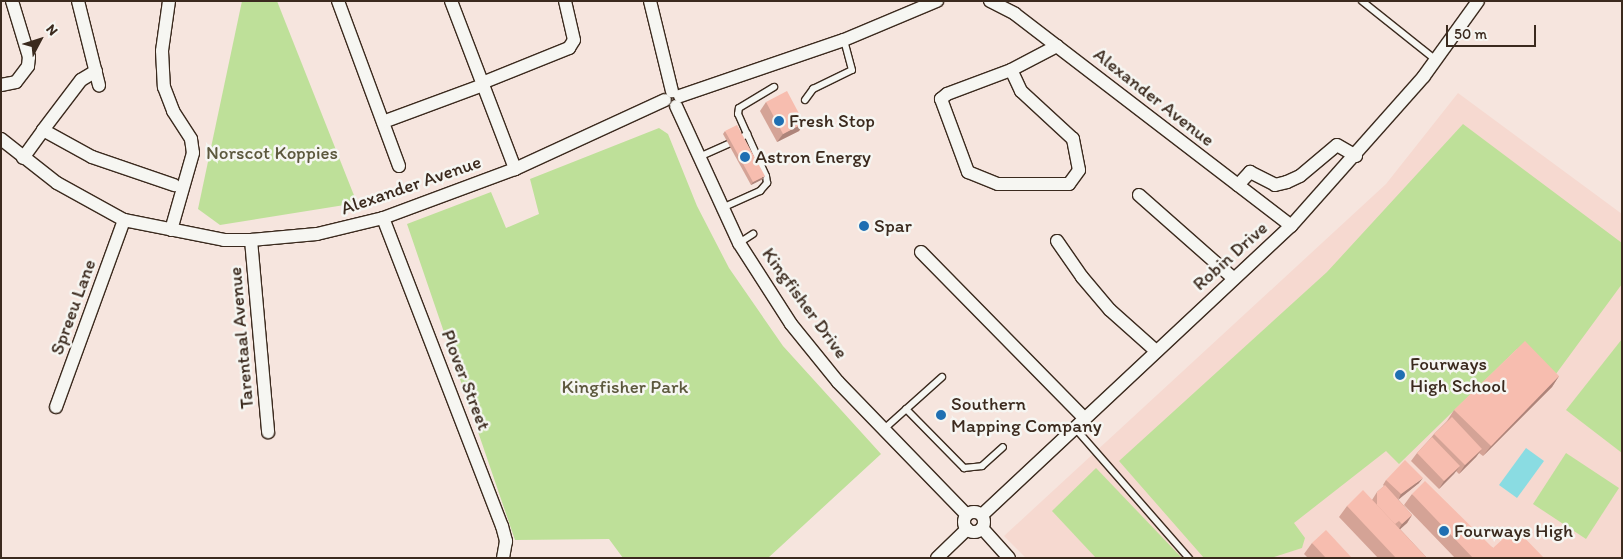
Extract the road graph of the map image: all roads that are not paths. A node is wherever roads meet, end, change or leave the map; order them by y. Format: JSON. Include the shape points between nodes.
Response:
{"nodes":[{"id":1,"x":12,"y":1,"type":"edge"},
{"id":2,"x":78,"y":1,"type":"edge"},
{"id":3,"x":169,"y":1,"type":"edge"},
{"id":4,"x":338,"y":1,"type":"edge"},
{"id":5,"x":451,"y":1,"type":"edge"},
{"id":6,"x":565,"y":1,"type":"edge"},
{"id":7,"x":650,"y":1,"type":"edge"},
{"id":8,"x":937,"y":1,"type":"edge"},
{"id":9,"x":990,"y":1,"type":"edge"},
{"id":10,"x":1362,"y":1,"type":"edge"},
{"id":11,"x":1478,"y":1,"type":"edge"},
{"id":12,"x":912,"y":6,"type":"edge"},
{"id":13,"x":844,"y":40,"type":"junction"},
{"id":14,"x":1057,"y":46,"type":"junction"},
{"id":15,"x":1436,"y":60,"type":"junction"},
{"id":16,"x":96,"y":70,"type":"junction"},
{"id":17,"x":1010,"y":70,"type":"junction"},
{"id":18,"x":482,"y":84,"type":"junction"},
{"id":19,"x":1,"y":85,"type":"edge"},
{"id":20,"x":99,"y":85,"type":"dead end"},
{"id":21,"x":774,"y":86,"type":"dead end"},
{"id":22,"x":673,"y":98,"type":"junction"},
{"id":23,"x":805,"y":100,"type":"dead end"},
{"id":24,"x":383,"y":122,"type":"junction"},
{"id":25,"x":43,"y":130,"type":"junction"},
{"id":26,"x":1,"y":139,"type":"edge"},
{"id":27,"x":728,"y":144,"type":"edge"},
{"id":28,"x":1356,"y":156,"type":"junction"},
{"id":29,"x":699,"y":157,"type":"junction"},
{"id":30,"x":23,"y":158,"type":"junction"},
{"id":31,"x":400,"y":166,"type":"dead end"},
{"id":32,"x":515,"y":169,"type":"junction"},
{"id":33,"x":174,"y":185,"type":"dead end"},
{"id":34,"x":1238,"y":185,"type":"junction"},
{"id":35,"x":1139,"y":195,"type":"dead end"},
{"id":36,"x":722,"y":208,"type":"junction"},
{"id":37,"x":383,"y":218,"type":"junction"},
{"id":38,"x":124,"y":220,"type":"junction"},
{"id":39,"x":1291,"y":226,"type":"junction"},
{"id":40,"x":171,"y":230,"type":"junction"},
{"id":41,"x":753,"y":234,"type":"dead end"},
{"id":42,"x":251,"y":240,"type":"junction"},
{"id":43,"x":1057,"y":241,"type":"dead end"},
{"id":44,"x":739,"y":242,"type":"junction"},
{"id":45,"x":921,"y":252,"type":"dead end"},
{"id":46,"x":1232,"y":278,"type":"junction"},
{"id":47,"x":1156,"y":351,"type":"junction"},
{"id":48,"x":942,"y":377,"type":"dead end"},
{"id":49,"x":56,"y":407,"type":"dead end"},
{"id":50,"x":906,"y":409,"type":"junction"},
{"id":51,"x":1085,"y":419,"type":"junction"},
{"id":52,"x":1075,"y":428,"type":"junction"},
{"id":53,"x":884,"y":429,"type":"junction"},
{"id":54,"x":268,"y":432,"type":"dead end"},
{"id":55,"x":1004,"y":447,"type":"dead end"},
{"id":56,"x":967,"y":515,"type":"junction"},
{"id":57,"x":982,"y":515,"type":"junction"},
{"id":58,"x":982,"y":528,"type":"junction"},
{"id":59,"x":967,"y":529,"type":"junction"},
{"id":60,"x":503,"y":558,"type":"edge"},
{"id":61,"x":937,"y":558,"type":"edge"},
{"id":62,"x":1010,"y":558,"type":"edge"},
{"id":63,"x":1189,"y":558,"type":"edge"}],
"edges":[{"from":1,"to":19,"type":"street","via":[[29,57],[28,66],[16,82]]},
{"from":2,"to":16,"type":"street"},
{"from":3,"to":40,"type":"street","via":[[162,51],[164,87],[173,110],[192,138],[193,153]]},
{"from":4,"to":24,"type":"street"},
{"from":5,"to":18,"type":"street"},
{"from":6,"to":18,"type":"street","via":[[574,40],[569,48]]},
{"from":7,"to":22,"type":"street","name":"Kingfisher Drive"},
{"from":8,"to":12,"type":"street","name":"Alexander Avenue"},
{"from":9,"to":14,"type":"street","name":"Alexander Avenue","via":[[1015,14]]},
{"from":10,"to":15,"type":"lane"},
{"from":11,"to":15,"type":"street","name":"Robin Drive"},
{"from":12,"to":13,"type":"street","name":"Alexander Avenue"},
{"from":13,"to":22,"type":"street","name":"Alexander Avenue"},
{"from":13,"to":23,"type":"lane","via":[[852,70],[813,89]]},
{"from":14,"to":17,"type":"street"},
{"from":14,"to":34,"type":"street","name":"Alexander Avenue"},
{"from":15,"to":28,"type":"street","name":"Robin Drive"},
{"from":16,"to":20,"type":"street"},
{"from":16,"to":25,"type":"street","via":[[81,80]]},
{"from":17,"to":17,"type":"street","via":[[1021,91],[1073,139],[1079,170],[1069,184],[998,184],[968,172],[941,99]]},
{"from":18,"to":24,"type":"street"},
{"from":18,"to":32,"type":"street"},
{"from":21,"to":36,"type":"lane","via":[[739,108],[738,114],[743,136],[767,183],[760,191]]},
{"from":22,"to":29,"type":"street","name":"Kingfisher Drive"},
{"from":22,"to":32,"type":"street","name":"Alexander Avenue"},
{"from":24,"to":31,"type":"street"},
{"from":25,"to":30,"type":"street"},
{"from":25,"to":33,"type":"street","via":[[92,157]]},
{"from":26,"to":30,"type":"street","name":"Alexander Avenue"},
{"from":27,"to":29,"type":"lane"},
{"from":28,"to":34,"type":"street","via":[[1337,145],[1300,176],[1287,182],[1274,185],[1250,172]]},
{"from":28,"to":39,"type":"street","name":"Robin Drive"},
{"from":29,"to":36,"type":"street","name":"Kingfisher Drive"},
{"from":30,"to":38,"type":"street","name":"Alexander Avenue","via":[[58,183]]},
{"from":32,"to":37,"type":"street","name":"Alexander Avenue"},
{"from":34,"to":39,"type":"street","name":"Alexander Avenue"},
{"from":35,"to":46,"type":"street"},
{"from":36,"to":44,"type":"street","name":"Kingfisher Drive"},
{"from":37,"to":42,"type":"street","name":"Alexander Avenue","via":[[317,234]]},
{"from":37,"to":60,"type":"street","name":"Plover Street","via":[[502,526],[506,541]]},
{"from":38,"to":40,"type":"street","name":"Alexander Avenue"},
{"from":38,"to":49,"type":"street","name":"Spreeu Lane"},
{"from":39,"to":46,"type":"street","name":"Robin Drive"},
{"from":40,"to":42,"type":"street","name":"Alexander Avenue","via":[[224,240]]},
{"from":41,"to":44,"type":"lane"},
{"from":42,"to":54,"type":"street","name":"Tarentaal Avenue"},
{"from":43,"to":47,"type":"street","via":[[1110,310]]},
{"from":44,"to":53,"type":"street","name":"Kingfisher Drive","via":[[791,324],[838,382]]},
{"from":45,"to":51,"type":"street"},
{"from":46,"to":47,"type":"street","name":"Robin Drive"},
{"from":47,"to":51,"type":"street","name":"Robin Drive"},
{"from":48,"to":50,"type":"lane"},
{"from":50,"to":53,"type":"lane"},
{"from":50,"to":55,"type":"lane","via":[[964,468],[982,466]]},
{"from":51,"to":52,"type":"street","name":"Robin Drive"},
{"from":52,"to":57,"type":"street","name":"Robin Drive"},
{"from":52,"to":63,"type":"lane"},
{"from":53,"to":56,"type":"street","name":"Kingfisher Drive"},
{"from":56,"to":57,"type":"street","via":[[973,512]]},
{"from":56,"to":59,"type":"street","via":[[964,521]]},
{"from":57,"to":58,"type":"street"},
{"from":58,"to":59,"type":"street","via":[[975,532]]},
{"from":58,"to":62,"type":"street"},
{"from":59,"to":61,"type":"street"}]}
